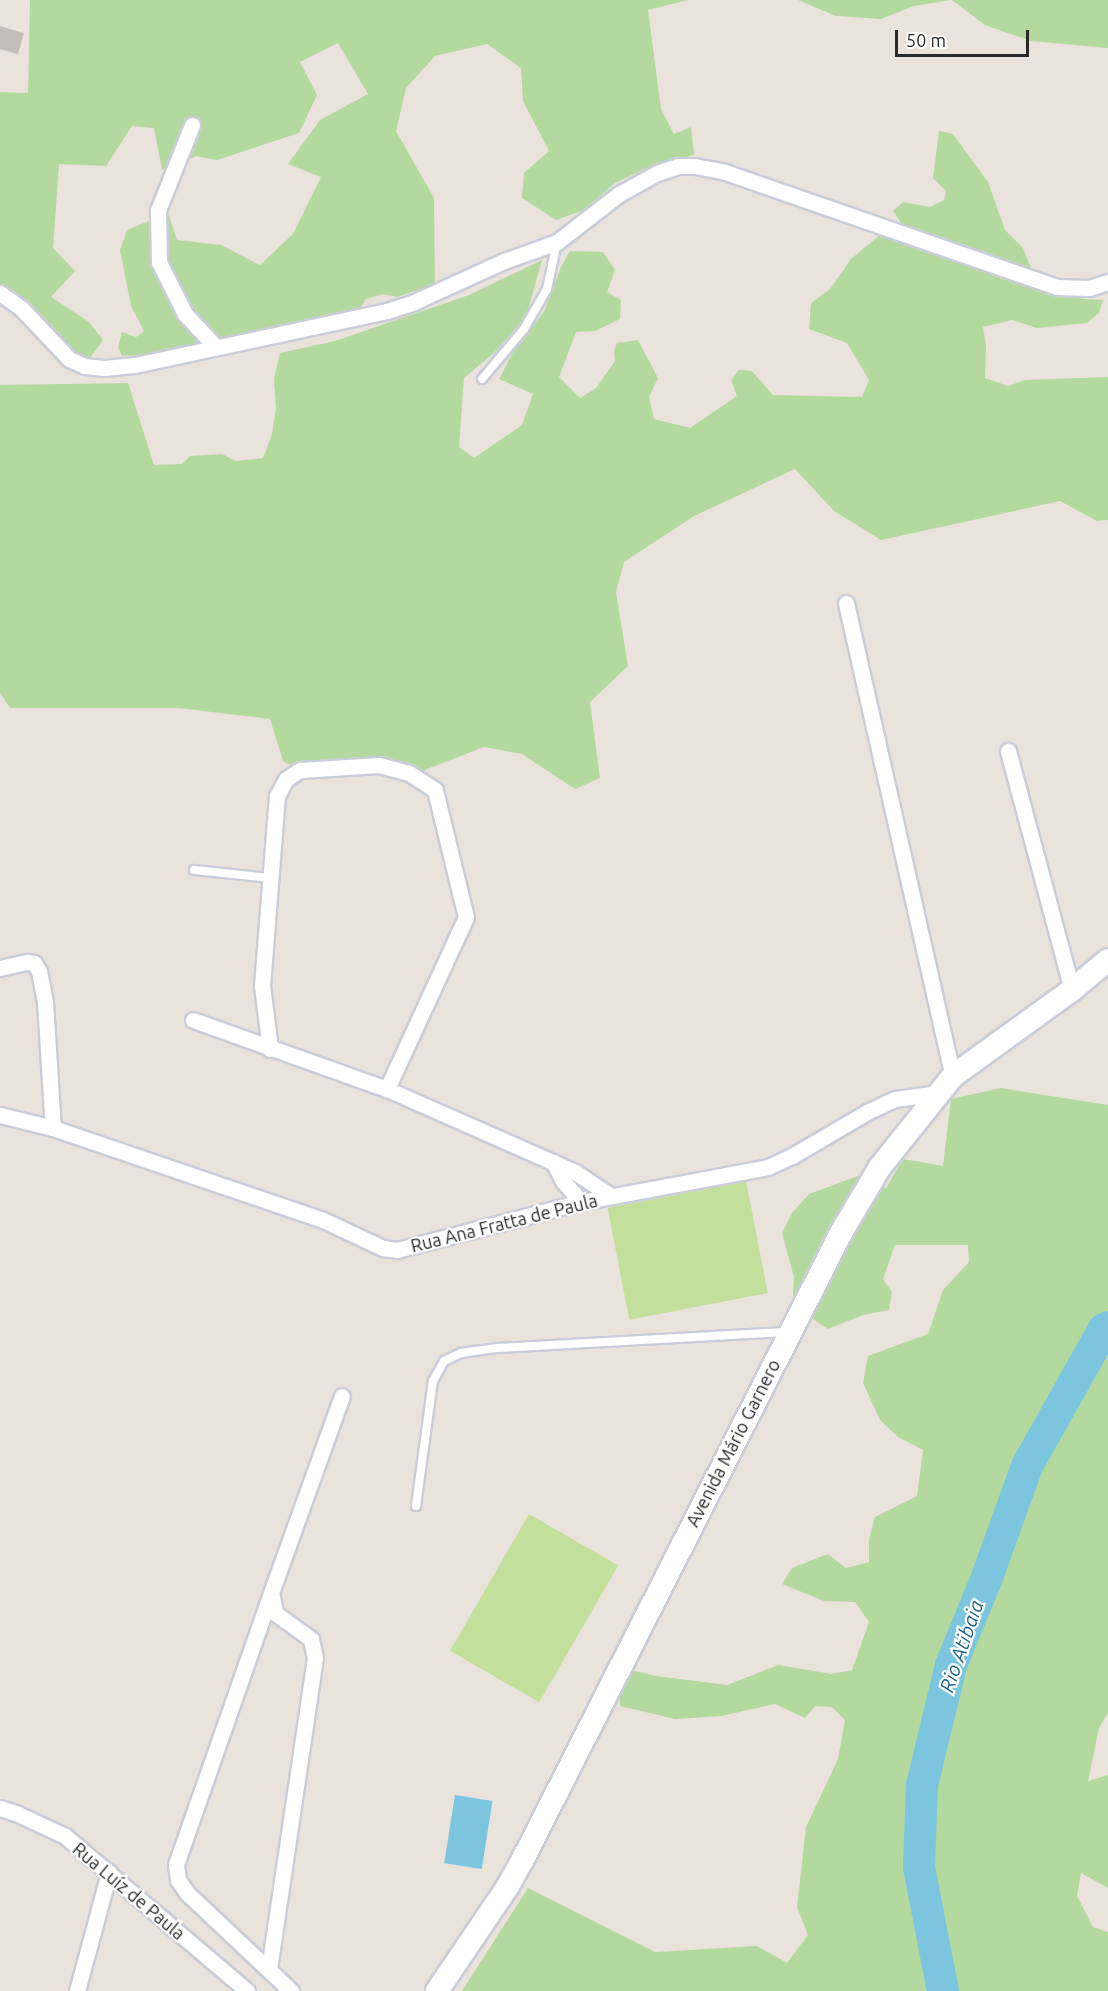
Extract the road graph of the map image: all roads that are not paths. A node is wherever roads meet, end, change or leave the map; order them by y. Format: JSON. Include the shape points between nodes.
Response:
{"nodes":[{"id":1,"x":192,"y":125,"type":"dead end"},
{"id":2,"x":558,"y":242,"type":"junction"},
{"id":3,"x":1108,"y":282,"type":"edge"},
{"id":4,"x":0,"y":293,"type":"edge"},
{"id":5,"x":216,"y":348,"type":"junction"},
{"id":6,"x":482,"y":379,"type":"dead end"},
{"id":7,"x":846,"y":603,"type":"dead end"},
{"id":8,"x":1008,"y":751,"type":"dead end"},
{"id":9,"x":194,"y":870,"type":"dead end"},
{"id":10,"x":270,"y":878,"type":"junction"},
{"id":11,"x":1108,"y":960,"type":"edge"},
{"id":12,"x":0,"y":968,"type":"edge"},
{"id":13,"x":1071,"y":990,"type":"junction"},
{"id":14,"x":193,"y":1020,"type":"dead end"},
{"id":15,"x":270,"y":1049,"type":"junction"},
{"id":16,"x":946,"y":1085,"type":"junction"},
{"id":17,"x":387,"y":1089,"type":"junction"},
{"id":18,"x":0,"y":1115,"type":"edge"},
{"id":19,"x":52,"y":1128,"type":"junction"},
{"id":20,"x":553,"y":1162,"type":"junction"},
{"id":21,"x":611,"y":1196,"type":"junction"},
{"id":22,"x":580,"y":1202,"type":"junction"},
{"id":23,"x":790,"y":1331,"type":"junction"},
{"id":24,"x":342,"y":1396,"type":"dead end"},
{"id":25,"x":416,"y":1506,"type":"dead end"},
{"id":26,"x":271,"y":1593,"type":"junction"},
{"id":27,"x":0,"y":1808,"type":"edge"},
{"id":28,"x":109,"y":1872,"type":"junction"},
{"id":29,"x":269,"y":1969,"type":"junction"},
{"id":30,"x":76,"y":1991,"type":"edge"},
{"id":31,"x":247,"y":1991,"type":"edge"},
{"id":32,"x":291,"y":1991,"type":"edge"},
{"id":33,"x":437,"y":1991,"type":"edge"}],
"edges":[{"from":1,"to":5,"type":"street","via":[[158,210],[159,262],[185,314]]},
{"from":2,"to":3,"type":"street","via":[[619,194],[657,173],[678,166],[695,166],[735,176],[1057,286],[1089,288]]},
{"from":2,"to":5,"type":"street","via":[[387,311]]},
{"from":2,"to":6,"type":"lane","via":[[547,289],[524,329]]},
{"from":4,"to":5,"type":"street","via":[[21,308],[69,359],[85,366],[135,365]]},
{"from":7,"to":16,"type":"street"},
{"from":8,"to":13,"type":"street"},
{"from":9,"to":10,"type":"lane"},
{"from":10,"to":15,"type":"street","via":[[262,986]]},
{"from":10,"to":17,"type":"street","via":[[277,796],[286,779],[300,770],[379,765],[409,773],[435,790],[466,917]]},
{"from":11,"to":13,"type":"main road","name":"Avenida Mário Garnero"},
{"from":12,"to":19,"type":"street","via":[[27,962],[38,966],[45,1002]]},
{"from":13,"to":16,"type":"main road","name":"Avenida Mário Garnero"},
{"from":14,"to":15,"type":"street"},
{"from":15,"to":17,"type":"street"},
{"from":16,"to":21,"type":"street","name":"Rua Ana Fratta de Paula","via":[[895,1099],[768,1167]]},
{"from":16,"to":23,"type":"main road","name":"Avenida Mário Garnero","via":[[880,1167]]},
{"from":17,"to":20,"type":"street"},
{"from":18,"to":19,"type":"street","name":"Rua Ana Fratta de Paula"},
{"from":19,"to":22,"type":"street","name":"Rua Ana Fratta de Paula","via":[[321,1219],[383,1248],[397,1250]]},
{"from":20,"to":21,"type":"street"},
{"from":20,"to":22,"type":"street"},
{"from":21,"to":22,"type":"street","name":"Rua Ana Fratta de Paula"},
{"from":23,"to":25,"type":"lane","via":[[461,1353],[444,1361],[433,1381]]},
{"from":23,"to":33,"type":"main road","name":"Avenida Mário Garnero","via":[[523,1859]]},
{"from":24,"to":26,"type":"street"},
{"from":26,"to":29,"type":"street","via":[[275,1613],[311,1639],[315,1658]]},
{"from":26,"to":29,"type":"street","via":[[176,1864],[178,1880],[187,1893]]},
{"from":27,"to":28,"type":"street","name":"Rua Luíz de Paula","via":[[64,1836]]},
{"from":28,"to":30,"type":"street"},
{"from":28,"to":31,"type":"street","name":"Rua Luíz de Paula"},
{"from":29,"to":32,"type":"street"}]}
